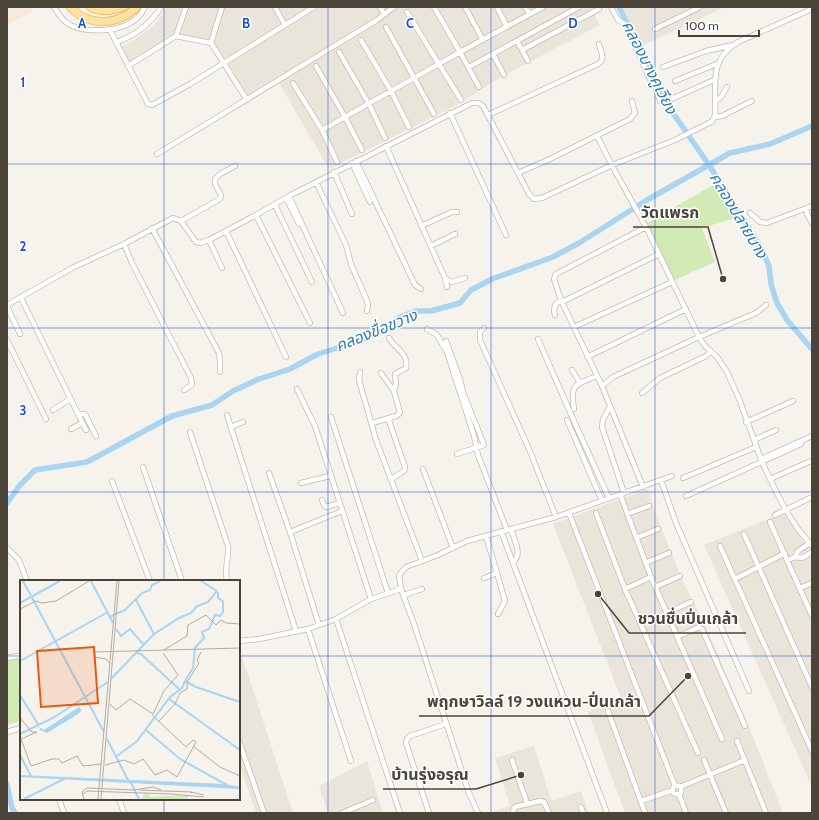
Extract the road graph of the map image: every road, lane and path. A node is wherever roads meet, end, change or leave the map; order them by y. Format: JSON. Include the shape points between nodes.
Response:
{"nodes":[{"id":1,"x":54,"y":7,"type":"edge"},
{"id":2,"x":70,"y":7,"type":"edge"},
{"id":3,"x":90,"y":7,"type":"edge"},
{"id":4,"x":123,"y":7,"type":"edge"},
{"id":5,"x":137,"y":7,"type":"edge"},
{"id":6,"x":145,"y":7,"type":"edge"},
{"id":7,"x":161,"y":7,"type":"edge"},
{"id":8,"x":186,"y":7,"type":"edge"},
{"id":9,"x":222,"y":7,"type":"edge"},
{"id":10,"x":275,"y":7,"type":"edge"},
{"id":11,"x":314,"y":7,"type":"edge"},
{"id":12,"x":380,"y":7,"type":"edge"},
{"id":13,"x":394,"y":7,"type":"edge"},
{"id":14,"x":434,"y":7,"type":"edge"},
{"id":15,"x":465,"y":7,"type":"edge"},
{"id":16,"x":497,"y":7,"type":"edge"},
{"id":17,"x":525,"y":7,"type":"edge"},
{"id":18,"x":543,"y":7,"type":"edge"},
{"id":19,"x":579,"y":7,"type":"edge"},
{"id":20,"x":598,"y":7,"type":"edge"},
{"id":21,"x":611,"y":7,"type":"edge"},
{"id":22,"x":700,"y":7,"type":"edge"},
{"id":23,"x":812,"y":9,"type":"edge"},
{"id":24,"x":407,"y":12,"type":"dead end"},
{"id":25,"x":384,"y":14,"type":"junction"},
{"id":26,"x":530,"y":14,"type":"junction"},
{"id":27,"x":285,"y":26,"type":"junction"},
{"id":28,"x":386,"y":27,"type":"dead end"},
{"id":29,"x":507,"y":27,"type":"junction"},
{"id":30,"x":655,"y":29,"type":"dead end"},
{"id":31,"x":110,"y":30,"type":"junction"},
{"id":32,"x":176,"y":36,"type":"junction"},
{"id":33,"x":361,"y":40,"type":"dead end"},
{"id":34,"x":483,"y":40,"type":"junction"},
{"id":35,"x":517,"y":41,"type":"junction"},
{"id":36,"x":117,"y":42,"type":"junction"},
{"id":37,"x":211,"y":43,"type":"junction"},
{"id":38,"x":599,"y":44,"type":"dead end"},
{"id":39,"x":733,"y":45,"type":"junction"},
{"id":40,"x":522,"y":50,"type":"junction"},
{"id":41,"x":339,"y":52,"type":"dead end"},
{"id":42,"x":460,"y":52,"type":"junction"},
{"id":43,"x":493,"y":54,"type":"junction"},
{"id":44,"x":528,"y":62,"type":"dead end"},
{"id":45,"x":222,"y":63,"type":"junction"},
{"id":46,"x":719,"y":63,"type":"junction"},
{"id":47,"x":438,"y":64,"type":"junction"},
{"id":48,"x":128,"y":66,"type":"junction"},
{"id":49,"x":316,"y":66,"type":"dead end"},
{"id":50,"x":469,"y":67,"type":"junction"},
{"id":51,"x":662,"y":67,"type":"dead end"},
{"id":52,"x":504,"y":75,"type":"dead end"},
{"id":53,"x":415,"y":78,"type":"junction"},
{"id":54,"x":714,"y":80,"type":"junction"},
{"id":55,"x":675,"y":81,"type":"dead end"},
{"id":56,"x":293,"y":83,"type":"dead end"},
{"id":57,"x":479,"y":87,"type":"dead end"},
{"id":58,"x":727,"y":87,"type":"dead end"},
{"id":59,"x":391,"y":91,"type":"junction"},
{"id":60,"x":247,"y":100,"type":"junction"},
{"id":61,"x":461,"y":100,"type":"dead end"},
{"id":62,"x":632,"y":101,"type":"dead end"},
{"id":63,"x":716,"y":101,"type":"junction"},
{"id":64,"x":752,"y":101,"type":"dead end"},
{"id":65,"x":369,"y":104,"type":"junction"},
{"id":66,"x":450,"y":113,"type":"junction"},
{"id":67,"x":434,"y":114,"type":"dead end"},
{"id":68,"x":488,"y":115,"type":"junction"},
{"id":69,"x":345,"y":117,"type":"junction"},
{"id":70,"x":715,"y":117,"type":"junction"},
{"id":71,"x":409,"y":127,"type":"dead end"},
{"id":72,"x":322,"y":130,"type":"junction"},
{"id":73,"x":597,"y":136,"type":"junction"},
{"id":74,"x":385,"y":138,"type":"dead end"},
{"id":75,"x":386,"y":146,"type":"junction"},
{"id":76,"x":362,"y":150,"type":"dead end"},
{"id":77,"x":157,"y":154,"type":"dead end"},
{"id":78,"x":337,"y":162,"type":"dead end"},
{"id":79,"x":354,"y":162,"type":"junction"},
{"id":80,"x":612,"y":165,"type":"junction"},
{"id":81,"x":235,"y":166,"type":"dead end"},
{"id":82,"x":334,"y":172,"type":"junction"},
{"id":83,"x":518,"y":173,"type":"junction"},
{"id":84,"x":316,"y":182,"type":"junction"},
{"id":85,"x":287,"y":197,"type":"junction"},
{"id":86,"x":370,"y":202,"type":"dead end"},
{"id":87,"x":275,"y":204,"type":"junction"},
{"id":88,"x":810,"y":207,"type":"edge"},
{"id":89,"x":457,"y":212,"type":"dead end"},
{"id":90,"x":750,"y":213,"type":"dead end"},
{"id":91,"x":352,"y":214,"type":"dead end"},
{"id":92,"x":256,"y":215,"type":"junction"},
{"id":93,"x":181,"y":221,"type":"junction"},
{"id":94,"x":812,"y":223,"type":"edge"},
{"id":95,"x":422,"y":226,"type":"junction"},
{"id":96,"x":646,"y":227,"type":"junction"},
{"id":97,"x":152,"y":228,"type":"junction"},
{"id":98,"x":226,"y":232,"type":"junction"},
{"id":99,"x":455,"y":234,"type":"dead end"},
{"id":100,"x":506,"y":235,"type":"dead end"},
{"id":101,"x":209,"y":240,"type":"junction"},
{"id":102,"x":124,"y":244,"type":"junction"},
{"id":103,"x":431,"y":246,"type":"junction"},
{"id":104,"x":659,"y":254,"type":"junction"},
{"id":105,"x":318,"y":266,"type":"dead end"},
{"id":106,"x":222,"y":268,"type":"dead end"},
{"id":107,"x":445,"y":278,"type":"junction"},
{"id":108,"x":465,"y":278,"type":"dead end"},
{"id":109,"x":312,"y":282,"type":"dead end"},
{"id":110,"x":672,"y":282,"type":"junction"},
{"id":111,"x":447,"y":287,"type":"dead end"},
{"id":112,"x":421,"y":289,"type":"dead end"},
{"id":113,"x":20,"y":298,"type":"junction"},
{"id":114,"x":561,"y":301,"type":"junction"},
{"id":115,"x":7,"y":305,"type":"edge"},
{"id":116,"x":766,"y":305,"type":"dead end"},
{"id":117,"x":686,"y":309,"type":"junction"},
{"id":118,"x":367,"y":311,"type":"dead end"},
{"id":119,"x":343,"y":313,"type":"dead end"},
{"id":120,"x":556,"y":315,"type":"dead end"},
{"id":121,"x":310,"y":323,"type":"dead end"},
{"id":122,"x":574,"y":327,"type":"junction"},
{"id":123,"x":484,"y":328,"type":"dead end"},
{"id":124,"x":427,"y":329,"type":"dead end"},
{"id":125,"x":20,"y":334,"type":"dead end"},
{"id":126,"x":699,"y":337,"type":"junction"},
{"id":127,"x":389,"y":338,"type":"dead end"},
{"id":128,"x":538,"y":339,"type":"dead end"},
{"id":129,"x":7,"y":340,"type":"edge"},
{"id":130,"x":446,"y":341,"type":"dead end"},
{"id":131,"x":711,"y":351,"type":"junction"},
{"id":132,"x":587,"y":356,"type":"junction"},
{"id":133,"x":286,"y":357,"type":"dead end"},
{"id":134,"x":572,"y":370,"type":"dead end"},
{"id":135,"x":220,"y":372,"type":"dead end"},
{"id":136,"x":360,"y":372,"type":"dead end"},
{"id":137,"x":381,"y":373,"type":"dead end"},
{"id":138,"x":597,"y":376,"type":"junction"},
{"id":139,"x":580,"y":383,"type":"junction"},
{"id":140,"x":602,"y":386,"type":"junction"},
{"id":141,"x":297,"y":388,"type":"dead end"},
{"id":142,"x":184,"y":390,"type":"dead end"},
{"id":143,"x":394,"y":391,"type":"junction"},
{"id":144,"x":642,"y":393,"type":"dead end"},
{"id":145,"x":70,"y":399,"type":"junction"},
{"id":146,"x":793,"y":402,"type":"dead end"},
{"id":147,"x":610,"y":407,"type":"junction"},
{"id":148,"x":574,"y":408,"type":"dead end"},
{"id":149,"x":53,"y":410,"type":"dead end"},
{"id":150,"x":78,"y":414,"type":"junction"},
{"id":151,"x":227,"y":415,"type":"dead end"},
{"id":152,"x":331,"y":418,"type":"dead end"},
{"id":153,"x":388,"y":418,"type":"junction"},
{"id":154,"x":46,"y":419,"type":"dead end"},
{"id":155,"x":567,"y":420,"type":"dead end"},
{"id":156,"x":82,"y":422,"type":"junction"},
{"id":157,"x":243,"y":422,"type":"dead end"},
{"id":158,"x":746,"y":422,"type":"junction"},
{"id":159,"x":372,"y":423,"type":"junction"},
{"id":160,"x":231,"y":427,"type":"junction"},
{"id":161,"x":71,"y":429,"type":"dead end"},
{"id":162,"x":86,"y":430,"type":"dead end"},
{"id":163,"x":776,"y":430,"type":"dead end"},
{"id":164,"x":190,"y":432,"type":"dead end"},
{"id":165,"x":96,"y":436,"type":"dead end"},
{"id":166,"x":812,"y":436,"type":"edge"},
{"id":167,"x":754,"y":440,"type":"junction"},
{"id":168,"x":801,"y":444,"type":"dead end"},
{"id":169,"x":756,"y":447,"type":"junction"},
{"id":170,"x":476,"y":448,"type":"junction"},
{"id":171,"x":457,"y":454,"type":"dead end"},
{"id":172,"x":761,"y":461,"type":"junction"},
{"id":173,"x":811,"y":461,"type":"dead end"},
{"id":174,"x":143,"y":467,"type":"dead end"},
{"id":175,"x":423,"y":469,"type":"dead end"},
{"id":176,"x":269,"y":473,"type":"dead end"},
{"id":177,"x":330,"y":476,"type":"junction"},
{"id":178,"x":672,"y":476,"type":"dead end"},
{"id":179,"x":684,"y":478,"type":"dead end"},
{"id":180,"x":391,"y":479,"type":"junction"},
{"id":181,"x":770,"y":479,"type":"junction"},
{"id":182,"x":112,"y":480,"type":"dead end"},
{"id":183,"x":661,"y":480,"type":"junction"},
{"id":184,"x":301,"y":483,"type":"dead end"},
{"id":185,"x":643,"y":487,"type":"junction"},
{"id":186,"x":622,"y":493,"type":"junction"},
{"id":187,"x":686,"y":496,"type":"dead end"},
{"id":188,"x":812,"y":497,"type":"edge"},
{"id":189,"x":609,"y":498,"type":"junction"},
{"id":190,"x":322,"y":500,"type":"dead end"},
{"id":191,"x":602,"y":501,"type":"junction"},
{"id":192,"x":340,"y":503,"type":"junction"},
{"id":193,"x":648,"y":506,"type":"dead end"},
{"id":194,"x":785,"y":509,"type":"junction"},
{"id":195,"x":342,"y":511,"type":"junction"},
{"id":196,"x":570,"y":513,"type":"junction"},
{"id":197,"x":596,"y":513,"type":"dead end"},
{"id":198,"x":627,"y":514,"type":"junction"},
{"id":199,"x":775,"y":514,"type":"dead end"},
{"id":200,"x":556,"y":517,"type":"junction"},
{"id":201,"x":770,"y":522,"type":"dead end"},
{"id":202,"x":509,"y":530,"type":"junction"},
{"id":203,"x":658,"y":530,"type":"dead end"},
{"id":204,"x":501,"y":531,"type":"junction"},
{"id":205,"x":290,"y":532,"type":"junction"},
{"id":206,"x":744,"y":534,"type":"dead end"},
{"id":207,"x":486,"y":536,"type":"junction"},
{"id":208,"x":636,"y":538,"type":"junction"},
{"id":209,"x":811,"y":544,"type":"edge"},
{"id":210,"x":720,"y":546,"type":"dead end"},
{"id":211,"x":7,"y":548,"type":"edge"},
{"id":212,"x":453,"y":548,"type":"junction"},
{"id":213,"x":812,"y":552,"type":"edge"},
{"id":214,"x":669,"y":553,"type":"dead end"},
{"id":215,"x":785,"y":553,"type":"junction"},
{"id":216,"x":795,"y":557,"type":"junction"},
{"id":217,"x":788,"y":560,"type":"junction"},
{"id":218,"x":422,"y":561,"type":"junction"},
{"id":219,"x":513,"y":562,"type":"junction"},
{"id":220,"x":645,"y":564,"type":"junction"},
{"id":221,"x":759,"y":566,"type":"junction"},
{"id":222,"x":497,"y":573,"type":"junction"},
{"id":223,"x":680,"y":576,"type":"dead end"},
{"id":224,"x":651,"y":577,"type":"junction"},
{"id":225,"x":484,"y":578,"type":"dead end"},
{"id":226,"x":735,"y":579,"type":"junction"},
{"id":227,"x":27,"y":580,"type":"edge"},
{"id":228,"x":150,"y":580,"type":"edge"},
{"id":229,"x":182,"y":580,"type":"edge"},
{"id":230,"x":228,"y":580,"type":"edge"},
{"id":231,"x":812,"y":583,"type":"edge"},
{"id":232,"x":656,"y":587,"type":"junction"},
{"id":233,"x":800,"y":588,"type":"junction"},
{"id":234,"x":401,"y":589,"type":"junction"},
{"id":235,"x":422,"y":589,"type":"dead end"},
{"id":236,"x":624,"y":589,"type":"junction"},
{"id":237,"x":388,"y":593,"type":"junction"},
{"id":238,"x":404,"y":595,"type":"junction"},
{"id":239,"x":371,"y":600,"type":"junction"},
{"id":240,"x":691,"y":602,"type":"dead end"},
{"id":241,"x":811,"y":612,"type":"edge"},
{"id":242,"x":666,"y":613,"type":"junction"},
{"id":243,"x":498,"y":614,"type":"dead end"},
{"id":244,"x":336,"y":619,"type":"junction"},
{"id":245,"x":319,"y":625,"type":"junction"},
{"id":246,"x":308,"y":629,"type":"junction"},
{"id":247,"x":296,"y":631,"type":"junction"},
{"id":248,"x":677,"y":637,"type":"junction"},
{"id":249,"x":240,"y":641,"type":"edge"},
{"id":250,"x":20,"y":657,"type":"edge"},
{"id":251,"x":7,"y":658,"type":"edge"},
{"id":252,"x":812,"y":687,"type":"edge"},
{"id":253,"x":750,"y":691,"type":"dead end"},
{"id":254,"x":608,"y":711,"type":"dead end"},
{"id":255,"x":446,"y":724,"type":"junction"},
{"id":256,"x":745,"y":726,"type":"dead end"},
{"id":257,"x":20,"y":728,"type":"edge"},
{"id":258,"x":7,"y":732,"type":"edge"},
{"id":259,"x":722,"y":739,"type":"dead end"},
{"id":260,"x":737,"y":741,"type":"dead end"},
{"id":261,"x":240,"y":744,"type":"edge"},
{"id":262,"x":812,"y":751,"type":"edge"},
{"id":263,"x":698,"y":753,"type":"dead end"},
{"id":264,"x":512,"y":760,"type":"dead end"},
{"id":265,"x":704,"y":760,"type":"dead end"},
{"id":266,"x":745,"y":760,"type":"junction"},
{"id":267,"x":351,"y":761,"type":"dead end"},
{"id":268,"x":710,"y":775,"type":"junction"},
{"id":269,"x":676,"y":788,"type":"junction"},
{"id":270,"x":58,"y":800,"type":"edge"},
{"id":271,"x":119,"y":800,"type":"edge"},
{"id":272,"x":373,"y":800,"type":"dead end"},
{"id":273,"x":641,"y":801,"type":"junction"},
{"id":274,"x":527,"y":803,"type":"junction"},
{"id":275,"x":581,"y":807,"type":"dead end"},
{"id":276,"x":64,"y":813,"type":"edge"},
{"id":277,"x":124,"y":813,"type":"edge"},
{"id":278,"x":264,"y":813,"type":"edge"},
{"id":279,"x":342,"y":813,"type":"edge"},
{"id":280,"x":400,"y":813,"type":"edge"},
{"id":281,"x":429,"y":813,"type":"edge"},
{"id":282,"x":478,"y":813,"type":"edge"},
{"id":283,"x":514,"y":813,"type":"edge"},
{"id":284,"x":549,"y":813,"type":"edge"},
{"id":285,"x":583,"y":813,"type":"edge"},
{"id":286,"x":607,"y":813,"type":"edge"},
{"id":287,"x":645,"y":813,"type":"edge"},
{"id":288,"x":686,"y":813,"type":"edge"},
{"id":289,"x":726,"y":813,"type":"edge"},
{"id":290,"x":766,"y":813,"type":"edge"}],
"edges":[{"from":1,"to":31,"type":"street","via":[[60,17],[70,25],[89,30]]},
{"from":2,"to":5,"type":"main road","via":[[89,19],[102,22],[116,20]]},
{"from":3,"to":4,"type":"main road","via":[[97,11]]},
{"from":6,"to":31,"type":"street","via":[[132,22]]},
{"from":7,"to":36,"type":"street","via":[[141,31]]},
{"from":8,"to":32,"type":"street"},
{"from":9,"to":37,"type":"street"},
{"from":10,"to":27,"type":"street"},
{"from":11,"to":27,"type":"street"},
{"from":12,"to":25,"type":"street"},
{"from":13,"to":25,"type":"street"},
{"from":14,"to":42,"type":"street"},
{"from":15,"to":34,"type":"street"},
{"from":16,"to":29,"type":"street"},
{"from":17,"to":26,"type":"street"},
{"from":18,"to":26,"type":"street"},
{"from":19,"to":35,"type":"street"},
{"from":20,"to":40,"type":"street","via":[[599,9]]},
{"from":21,"to":54,"type":"street","via":[[618,20],[625,24],[662,101]]},
{"from":22,"to":30,"type":"street"},
{"from":23,"to":39,"type":"street"},
{"from":24,"to":47,"type":"street"},
{"from":25,"to":60,"type":"street"},
{"from":26,"to":29,"type":"street"},
{"from":27,"to":45,"type":"street"},
{"from":28,"to":53,"type":"street"},
{"from":29,"to":34,"type":"street"},
{"from":31,"to":36,"type":"street"},
{"from":32,"to":37,"type":"street"},
{"from":32,"to":48,"type":"street"},
{"from":33,"to":59,"type":"street"},
{"from":34,"to":42,"type":"street"},
{"from":35,"to":40,"type":"street"},
{"from":35,"to":43,"type":"street"},
{"from":36,"to":48,"type":"street"},
{"from":37,"to":45,"type":"street"},
{"from":38,"to":68,"type":"street","via":[[603,56],[598,64]]},
{"from":39,"to":46,"type":"street"},
{"from":39,"to":51,"type":"street","via":[[706,51]]},
{"from":40,"to":44,"type":"street"},
{"from":41,"to":65,"type":"street"},
{"from":42,"to":47,"type":"street"},
{"from":42,"to":50,"type":"street"},
{"from":43,"to":50,"type":"street"},
{"from":43,"to":52,"type":"street"},
{"from":45,"to":48,"type":"street","via":[[152,105],[148,104]]},
{"from":45,"to":60,"type":"street"},
{"from":46,"to":54,"type":"street"},
{"from":46,"to":55,"type":"street"},
{"from":47,"to":53,"type":"street"},
{"from":47,"to":61,"type":"street"},
{"from":49,"to":69,"type":"street"},
{"from":50,"to":57,"type":"street"},
{"from":53,"to":59,"type":"street"},
{"from":53,"to":67,"type":"street"},
{"from":54,"to":63,"type":"street"},
{"from":56,"to":72,"type":"street"},
{"from":58,"to":63,"type":"street"},
{"from":59,"to":65,"type":"street"},
{"from":59,"to":71,"type":"street"},
{"from":60,"to":77,"type":"street"},
{"from":62,"to":73,"type":"street","via":[[635,113],[632,117]]},
{"from":63,"to":70,"type":"street"},
{"from":64,"to":70,"type":"street"},
{"from":65,"to":69,"type":"street"},
{"from":65,"to":74,"type":"street"},
{"from":66,"to":68,"type":"street","via":[[477,103],[483,106]]},
{"from":66,"to":75,"type":"street"},
{"from":66,"to":100,"type":"street"},
{"from":68,"to":83,"type":"street"},
{"from":69,"to":72,"type":"street"},
{"from":69,"to":76,"type":"street"},
{"from":70,"to":80,"type":"street","via":[[711,122],[675,140]]},
{"from":72,"to":78,"type":"street"},
{"from":73,"to":80,"type":"street"},
{"from":73,"to":83,"type":"street"},
{"from":75,"to":79,"type":"street"},
{"from":75,"to":95,"type":"street"},
{"from":79,"to":82,"type":"street"},
{"from":79,"to":86,"type":"street"},
{"from":79,"to":112,"type":"street","via":[[415,285]]},
{"from":80,"to":83,"type":"street","via":[[538,199],[532,198]]},
{"from":80,"to":96,"type":"street"},
{"from":81,"to":93,"type":"street","via":[[215,179],[220,199]]},
{"from":82,"to":84,"type":"street"},
{"from":82,"to":91,"type":"street"},
{"from":84,"to":85,"type":"street"},
{"from":84,"to":118,"type":"street","via":[[348,252],[368,305]]},
{"from":85,"to":87,"type":"street"},
{"from":85,"to":105,"type":"street"},
{"from":85,"to":119,"type":"street"},
{"from":87,"to":92,"type":"street"},
{"from":87,"to":109,"type":"street"},
{"from":88,"to":90,"type":"street","via":[[767,223],[760,222]]},
{"from":88,"to":94,"type":"street","via":[[807,214]]},
{"from":89,"to":95,"type":"street"},
{"from":92,"to":98,"type":"street"},
{"from":92,"to":121,"type":"street"},
{"from":93,"to":97,"type":"street","via":[[173,218]]},
{"from":93,"to":101,"type":"street","via":[[196,242]]},
{"from":95,"to":103,"type":"street"},
{"from":96,"to":104,"type":"street"},
{"from":96,"to":114,"type":"street","via":[[556,274],[554,279]]},
{"from":97,"to":102,"type":"street"},
{"from":97,"to":135,"type":"street","via":[[219,353]]},
{"from":98,"to":101,"type":"street"},
{"from":98,"to":133,"type":"street"},
{"from":99,"to":103,"type":"street"},
{"from":101,"to":106,"type":"street"},
{"from":102,"to":113,"type":"street","via":[[72,268]]},
{"from":102,"to":142,"type":"street","via":[[191,378],[192,385]]},
{"from":103,"to":107,"type":"street"},
{"from":104,"to":110,"type":"street"},
{"from":104,"to":114,"type":"street"},
{"from":107,"to":108,"type":"street","via":[[452,282]]},
{"from":107,"to":111,"type":"street"},
{"from":110,"to":117,"type":"street"},
{"from":110,"to":122,"type":"street"},
{"from":113,"to":115,"type":"street"},
{"from":113,"to":145,"type":"street"},
{"from":114,"to":120,"type":"street","via":[[555,304]]},
{"from":114,"to":122,"type":"street"},
{"from":115,"to":125,"type":"street"},
{"from":116,"to":126,"type":"street","via":[[756,313]]},
{"from":117,"to":126,"type":"street"},
{"from":117,"to":132,"type":"street"},
{"from":122,"to":132,"type":"street"},
{"from":123,"to":200,"type":"street","via":[[480,332],[480,340]]},
{"from":124,"to":170,"type":"street","via":[[438,335],[447,352]]},
{"from":126,"to":131,"type":"street"},
{"from":126,"to":140,"type":"street","via":[[613,377]]},
{"from":127,"to":143,"type":"street","via":[[393,346],[402,352],[407,366],[395,375]]},
{"from":128,"to":189,"type":"street"},
{"from":129,"to":154,"type":"street"},
{"from":130,"to":170,"type":"street","via":[[484,445]]},
{"from":131,"to":144,"type":"street","via":[[706,356],[660,378]]},
{"from":131,"to":158,"type":"street","via":[[727,372]]},
{"from":132,"to":138,"type":"street"},
{"from":134,"to":139,"type":"street"},
{"from":136,"to":159,"type":"street","via":[[359,380]]},
{"from":137,"to":143,"type":"street"},
{"from":138,"to":139,"type":"street"},
{"from":138,"to":140,"type":"street"},
{"from":139,"to":148,"type":"street","via":[[572,390]]},
{"from":140,"to":147,"type":"street"},
{"from":141,"to":177,"type":"street","via":[[315,426]]},
{"from":143,"to":153,"type":"street","via":[[400,413]]},
{"from":145,"to":149,"type":"street"},
{"from":145,"to":150,"type":"street"},
{"from":146,"to":158,"type":"street"},
{"from":147,"to":185,"type":"street"},
{"from":147,"to":186,"type":"street","via":[[603,419],[602,427]]},
{"from":150,"to":156,"type":"street"},
{"from":150,"to":165,"type":"street","via":[[84,414]]},
{"from":151,"to":160,"type":"street"},
{"from":152,"to":237,"type":"street"},
{"from":153,"to":159,"type":"street"},
{"from":153,"to":180,"type":"street","via":[[405,467],[402,473]]},
{"from":155,"to":191,"type":"street"},
{"from":156,"to":161,"type":"street"},
{"from":156,"to":162,"type":"street"},
{"from":157,"to":160,"type":"street"},
{"from":158,"to":167,"type":"street"},
{"from":159,"to":180,"type":"street"},
{"from":160,"to":247,"type":"street"},
{"from":163,"to":167,"type":"street"},
{"from":164,"to":230,"type":"street","via":[[228,546],[225,568]]},
{"from":166,"to":172,"type":"street"},
{"from":167,"to":169,"type":"street"},
{"from":168,"to":172,"type":"street"},
{"from":169,"to":172,"type":"street"},
{"from":169,"to":179,"type":"street"},
{"from":170,"to":171,"type":"street"},
{"from":170,"to":202,"type":"street"},
{"from":172,"to":181,"type":"street"},
{"from":172,"to":187,"type":"street"},
{"from":173,"to":181,"type":"street"},
{"from":174,"to":229,"type":"street"},
{"from":175,"to":212,"type":"street"},
{"from":176,"to":205,"type":"street"},
{"from":177,"to":184,"type":"street"},
{"from":177,"to":192,"type":"street"},
{"from":178,"to":183,"type":"street"},
{"from":180,"to":218,"type":"street"},
{"from":181,"to":194,"type":"street"},
{"from":182,"to":228,"type":"street"},
{"from":183,"to":185,"type":"street"},
{"from":183,"to":253,"type":"street","via":[[676,523]]},
{"from":185,"to":186,"type":"street"},
{"from":186,"to":189,"type":"street"},
{"from":186,"to":198,"type":"street"},
{"from":188,"to":194,"type":"street"},
{"from":189,"to":191,"type":"street"},
{"from":190,"to":192,"type":"street","via":[[326,506]]},
{"from":191,"to":196,"type":"street"},
{"from":192,"to":195,"type":"street"},
{"from":193,"to":198,"type":"street"},
{"from":194,"to":199,"type":"street"},
{"from":194,"to":209,"type":"street"},
{"from":195,"to":205,"type":"street"},
{"from":195,"to":239,"type":"street"},
{"from":196,"to":200,"type":"street"},
{"from":196,"to":269,"type":"street"},
{"from":197,"to":236,"type":"street"},
{"from":198,"to":208,"type":"street"},
{"from":200,"to":202,"type":"street"},
{"from":201,"to":215,"type":"street"},
{"from":202,"to":204,"type":"street"},
{"from":202,"to":219,"type":"street","via":[[518,555]]},
{"from":203,"to":208,"type":"street"},
{"from":204,"to":207,"type":"street"},
{"from":204,"to":219,"type":"street"},
{"from":205,"to":245,"type":"street"},
{"from":206,"to":221,"type":"street"},
{"from":207,"to":212,"type":"street"},
{"from":207,"to":222,"type":"street"},
{"from":208,"to":220,"type":"street"},
{"from":209,"to":216,"type":"street","via":[[798,551]]},
{"from":210,"to":226,"type":"street"},
{"from":211,"to":227,"type":"street","via":[[19,560]]},
{"from":212,"to":218,"type":"street"},
{"from":213,"to":216,"type":"street","via":[[802,558]]},
{"from":214,"to":220,"type":"street"},
{"from":215,"to":217,"type":"street"},
{"from":215,"to":221,"type":"street"},
{"from":216,"to":217,"type":"street"},
{"from":217,"to":233,"type":"street"},
{"from":218,"to":234,"type":"street","via":[[401,571]]},
{"from":219,"to":286,"type":"street"},
{"from":220,"to":224,"type":"street"},
{"from":221,"to":226,"type":"street"},
{"from":221,"to":252,"type":"street"},
{"from":222,"to":225,"type":"street"},
{"from":222,"to":243,"type":"street","via":[[505,601]]},
{"from":223,"to":232,"type":"street"},
{"from":224,"to":232,"type":"street"},
{"from":224,"to":236,"type":"street"},
{"from":226,"to":262,"type":"street"},
{"from":231,"to":233,"type":"street"},
{"from":232,"to":242,"type":"street"},
{"from":233,"to":241,"type":"street"},
{"from":234,"to":237,"type":"street"},
{"from":234,"to":238,"type":"street"},
{"from":235,"to":238,"type":"street"},
{"from":236,"to":263,"type":"street"},
{"from":237,"to":239,"type":"street"},
{"from":238,"to":255,"type":"street"},
{"from":239,"to":244,"type":"street"},
{"from":240,"to":242,"type":"street"},
{"from":242,"to":248,"type":"street"},
{"from":244,"to":245,"type":"street"},
{"from":244,"to":280,"type":"street"},
{"from":245,"to":246,"type":"street"},
{"from":246,"to":247,"type":"street"},
{"from":246,"to":267,"type":"street"},
{"from":247,"to":249,"type":"street"},
{"from":248,"to":256,"type":"street","via":[[699,627],[702,629]]},
{"from":248,"to":259,"type":"street"},
{"from":250,"to":251,"type":"street"},
{"from":254,"to":273,"type":"street"},
{"from":255,"to":281,"type":"street","via":[[410,736],[406,743]]},
{"from":255,"to":282,"type":"street"},
{"from":257,"to":258,"type":"street"},
{"from":260,"to":266,"type":"street"},
{"from":261,"to":278,"type":"street"},
{"from":264,"to":274,"type":"street"},
{"from":265,"to":268,"type":"street"},
{"from":266,"to":268,"type":"street"},
{"from":266,"to":290,"type":"street"},
{"from":268,"to":269,"type":"street"},
{"from":268,"to":289,"type":"street"},
{"from":269,"to":273,"type":"street"},
{"from":269,"to":288,"type":"street","via":[[681,792],[678,794]]},
{"from":270,"to":276,"type":"street"},
{"from":271,"to":277,"type":"street"},
{"from":272,"to":279,"type":"street"},
{"from":273,"to":287,"type":"street"},
{"from":274,"to":283,"type":"street","via":[[515,806]]},
{"from":274,"to":284,"type":"street","via":[[544,802]]},
{"from":275,"to":285,"type":"street"}]}
